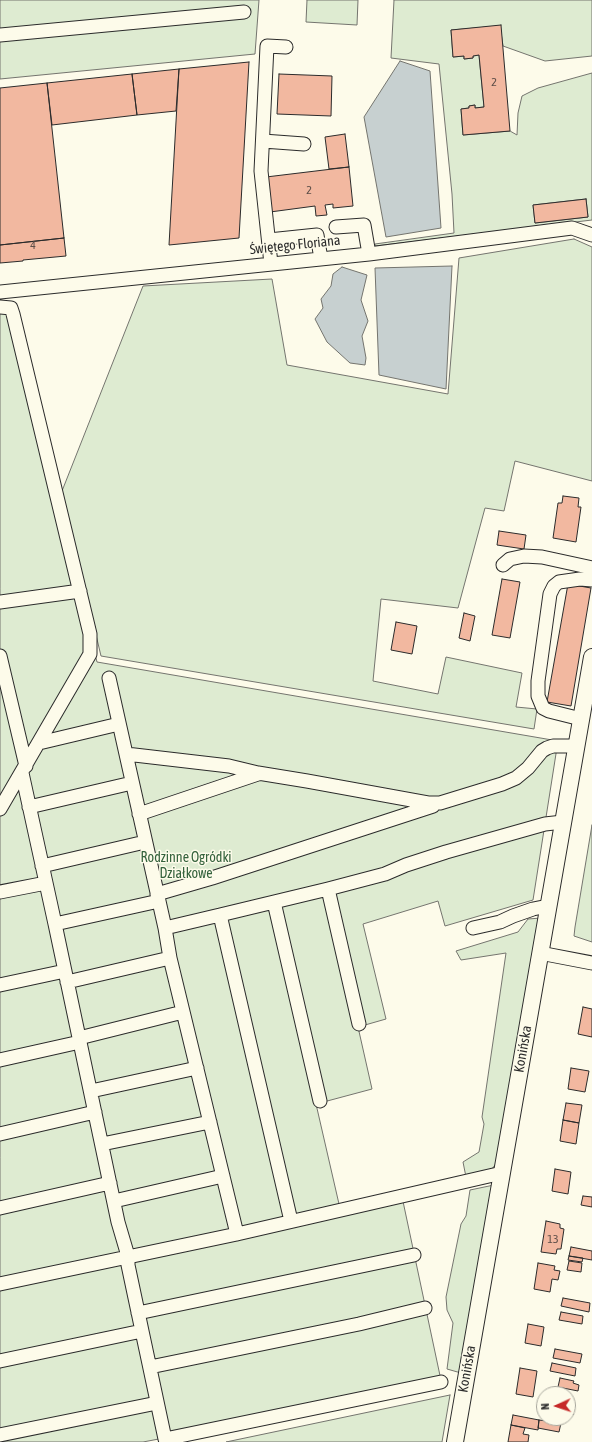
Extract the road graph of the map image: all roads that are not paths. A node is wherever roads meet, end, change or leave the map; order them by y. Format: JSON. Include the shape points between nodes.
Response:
{"nodes":[{"id":1,"x":244,"y":12,"type":"dead end"},
{"id":2,"x":0,"y":35,"type":"edge"},
{"id":3,"x":286,"y":47,"type":"dead end"},
{"id":4,"x":263,"y":141,"type":"junction"},
{"id":5,"x":304,"y":144,"type":"dead end"},
{"id":6,"x":336,"y":227,"type":"dead end"},
{"id":7,"x":592,"y":236,"type":"edge"},
{"id":8,"x":269,"y":240,"type":"junction"},
{"id":9,"x":369,"y":254,"type":"junction"},
{"id":10,"x":321,"y":259,"type":"junction"},
{"id":11,"x":271,"y":264,"type":"junction"},
{"id":12,"x":0,"y":292,"type":"edge"},
{"id":13,"x":0,"y":307,"type":"edge"},
{"id":14,"x":503,"y":566,"type":"dead end"},
{"id":15,"x":592,"y":568,"type":"edge"},
{"id":16,"x":592,"y":580,"type":"edge"},
{"id":17,"x":80,"y":591,"type":"junction"},
{"id":18,"x":0,"y":602,"type":"edge"},
{"id":19,"x":0,"y":656,"type":"edge"},
{"id":20,"x":592,"y":657,"type":"edge"},
{"id":21,"x":109,"y":678,"type":"dead end"},
{"id":22,"x":581,"y":719,"type":"junction"},
{"id":23,"x":119,"y":724,"type":"junction"},
{"id":24,"x":39,"y":743,"type":"junction"},
{"id":25,"x":576,"y":746,"type":"junction"},
{"id":26,"x":126,"y":754,"type":"junction"},
{"id":27,"x":24,"y":769,"type":"junction"},
{"id":28,"x":258,"y":774,"type":"junction"},
{"id":29,"x":132,"y":783,"type":"junction"},
{"id":30,"x":440,"y":803,"type":"junction"},
{"id":31,"x":29,"y":807,"type":"junction"},
{"id":32,"x":0,"y":809,"type":"edge"},
{"id":33,"x":139,"y":814,"type":"junction"},
{"id":34,"x":563,"y":822,"type":"junction"},
{"id":35,"x":145,"y":842,"type":"junction"},
{"id":36,"x":42,"y":866,"type":"junction"},
{"id":37,"x":46,"y":883,"type":"junction"},
{"id":38,"x":328,"y":889,"type":"junction"},
{"id":39,"x":0,"y":892,"type":"edge"},
{"id":40,"x":158,"y":898,"type":"junction"},
{"id":41,"x":274,"y":902,"type":"junction"},
{"id":42,"x":548,"y":906,"type":"junction"},
{"id":43,"x":220,"y":914,"type":"junction"},
{"id":44,"x":55,"y":924,"type":"junction"},
{"id":45,"x":165,"y":928,"type":"junction"},
{"id":46,"x":473,"y":928,"type":"dead end"},
{"id":47,"x":540,"y":953,"type":"junction"},
{"id":48,"x":170,"y":958,"type":"junction"},
{"id":49,"x":592,"y":963,"type":"edge"},
{"id":50,"x":66,"y":976,"type":"junction"},
{"id":51,"x":0,"y":986,"type":"edge"},
{"id":52,"x":183,"y":1012,"type":"junction"},
{"id":53,"x":359,"y":1024,"type":"dead end"},
{"id":54,"x":79,"y":1040,"type":"junction"},
{"id":55,"x":0,"y":1060,"type":"edge"},
{"id":56,"x":197,"y":1068,"type":"junction"},
{"id":57,"x":90,"y":1091,"type":"junction"},
{"id":58,"x":320,"y":1101,"type":"dead end"},
{"id":59,"x":95,"y":1112,"type":"junction"},
{"id":60,"x":210,"y":1122,"type":"junction"},
{"id":61,"x":0,"y":1134,"type":"edge"},
{"id":62,"x":102,"y":1144,"type":"junction"},
{"id":63,"x":502,"y":1173,"type":"junction"},
{"id":64,"x":223,"y":1176,"type":"junction"},
{"id":65,"x":110,"y":1183,"type":"junction"},
{"id":66,"x":114,"y":1201,"type":"junction"},
{"id":67,"x":0,"y":1208,"type":"edge"},
{"id":68,"x":291,"y":1222,"type":"junction"},
{"id":69,"x":236,"y":1234,"type":"junction"},
{"id":70,"x":414,"y":1255,"type":"dead end"},
{"id":71,"x":128,"y":1256,"type":"junction"},
{"id":72,"x":0,"y":1284,"type":"edge"},
{"id":73,"x":425,"y":1308,"type":"dead end"},
{"id":74,"x":138,"y":1313,"type":"junction"},
{"id":75,"x":142,"y":1331,"type":"junction"},
{"id":76,"x":0,"y":1361,"type":"edge"},
{"id":77,"x":150,"y":1367,"type":"junction"},
{"id":78,"x":441,"y":1382,"type":"dead end"},
{"id":79,"x":157,"y":1403,"type":"junction"},
{"id":80,"x":0,"y":1435,"type":"edge"},
{"id":81,"x":455,"y":1442,"type":"edge"}],
"edges":[{"from":1,"to":2,"type":"street"},
{"from":3,"to":4,"type":"street","via":[[267,46]]},
{"from":4,"to":5,"type":"street"},
{"from":4,"to":8,"type":"street","via":[[261,171]]},
{"from":6,"to":9,"type":"street","via":[[364,224]]},
{"from":7,"to":9,"type":"street","name":"Świętego Floriana","via":[[572,228]]},
{"from":8,"to":10,"type":"street","via":[[317,235]]},
{"from":8,"to":11,"type":"street"},
{"from":9,"to":10,"type":"street","name":"Świętego Floriana"},
{"from":10,"to":11,"type":"street","name":"Świętego Floriana"},
{"from":11,"to":12,"type":"street","name":"Świętego Floriana"},
{"from":13,"to":17,"type":"street","via":[[11,308],[13,314]]},
{"from":14,"to":15,"type":"street","via":[[510,559],[524,556],[542,557]]},
{"from":16,"to":22,"type":"street","via":[[559,582],[554,586],[550,594],[538,681],[538,696],[543,708]]},
{"from":17,"to":18,"type":"street"},
{"from":17,"to":24,"type":"street","via":[[90,634],[90,654]]},
{"from":19,"to":27,"type":"street"},
{"from":20,"to":22,"type":"main road","name":"Konińska"},
{"from":21,"to":23,"type":"street"},
{"from":22,"to":25,"type":"main road","name":"Konińska"},
{"from":23,"to":24,"type":"street"},
{"from":23,"to":26,"type":"street"},
{"from":24,"to":27,"type":"street"},
{"from":25,"to":30,"type":"street","via":[[547,748],[516,778]]},
{"from":25,"to":34,"type":"main road","name":"Konińska"},
{"from":26,"to":28,"type":"street","via":[[228,766]]},
{"from":26,"to":29,"type":"street"},
{"from":27,"to":31,"type":"street"},
{"from":27,"to":32,"type":"street"},
{"from":28,"to":30,"type":"street"},
{"from":28,"to":33,"type":"street"},
{"from":29,"to":31,"type":"street"},
{"from":29,"to":33,"type":"street"},
{"from":30,"to":40,"type":"street"},
{"from":31,"to":36,"type":"street"},
{"from":33,"to":35,"type":"street"},
{"from":34,"to":38,"type":"street","via":[[545,824],[446,852],[385,874]]},
{"from":34,"to":42,"type":"main road","name":"Konińska"},
{"from":35,"to":36,"type":"street"},
{"from":35,"to":40,"type":"street"},
{"from":36,"to":37,"type":"street"},
{"from":37,"to":39,"type":"street"},
{"from":37,"to":44,"type":"street"},
{"from":38,"to":41,"type":"street"},
{"from":38,"to":53,"type":"street"},
{"from":40,"to":44,"type":"street"},
{"from":40,"to":45,"type":"street"},
{"from":41,"to":43,"type":"street"},
{"from":41,"to":58,"type":"street"},
{"from":42,"to":46,"type":"street"},
{"from":42,"to":47,"type":"main road","name":"Konińska"},
{"from":43,"to":45,"type":"street"},
{"from":43,"to":68,"type":"street"},
{"from":44,"to":50,"type":"street"},
{"from":45,"to":48,"type":"street"},
{"from":47,"to":49,"type":"street"},
{"from":47,"to":63,"type":"main road","name":"Konińska"},
{"from":48,"to":50,"type":"street"},
{"from":48,"to":52,"type":"street"},
{"from":50,"to":51,"type":"street"},
{"from":50,"to":54,"type":"street"},
{"from":52,"to":54,"type":"street"},
{"from":52,"to":56,"type":"street"},
{"from":54,"to":55,"type":"street"},
{"from":54,"to":57,"type":"street"},
{"from":56,"to":57,"type":"street"},
{"from":56,"to":60,"type":"street"},
{"from":57,"to":59,"type":"street"},
{"from":59,"to":61,"type":"street"},
{"from":59,"to":62,"type":"street"},
{"from":60,"to":62,"type":"street"},
{"from":60,"to":64,"type":"street"},
{"from":62,"to":65,"type":"street"},
{"from":63,"to":68,"type":"street"},
{"from":63,"to":81,"type":"main road","name":"Konińska"},
{"from":64,"to":66,"type":"street"},
{"from":64,"to":69,"type":"street"},
{"from":65,"to":66,"type":"street"},
{"from":65,"to":67,"type":"street"},
{"from":66,"to":71,"type":"street"},
{"from":68,"to":69,"type":"street"},
{"from":69,"to":71,"type":"street"},
{"from":70,"to":74,"type":"street"},
{"from":71,"to":72,"type":"street"},
{"from":71,"to":74,"type":"street"},
{"from":73,"to":77,"type":"street"},
{"from":74,"to":75,"type":"street"},
{"from":75,"to":76,"type":"street"},
{"from":75,"to":77,"type":"street"},
{"from":77,"to":79,"type":"street"},
{"from":78,"to":79,"type":"street","via":[[165,1438]]},
{"from":79,"to":80,"type":"street"}]}
